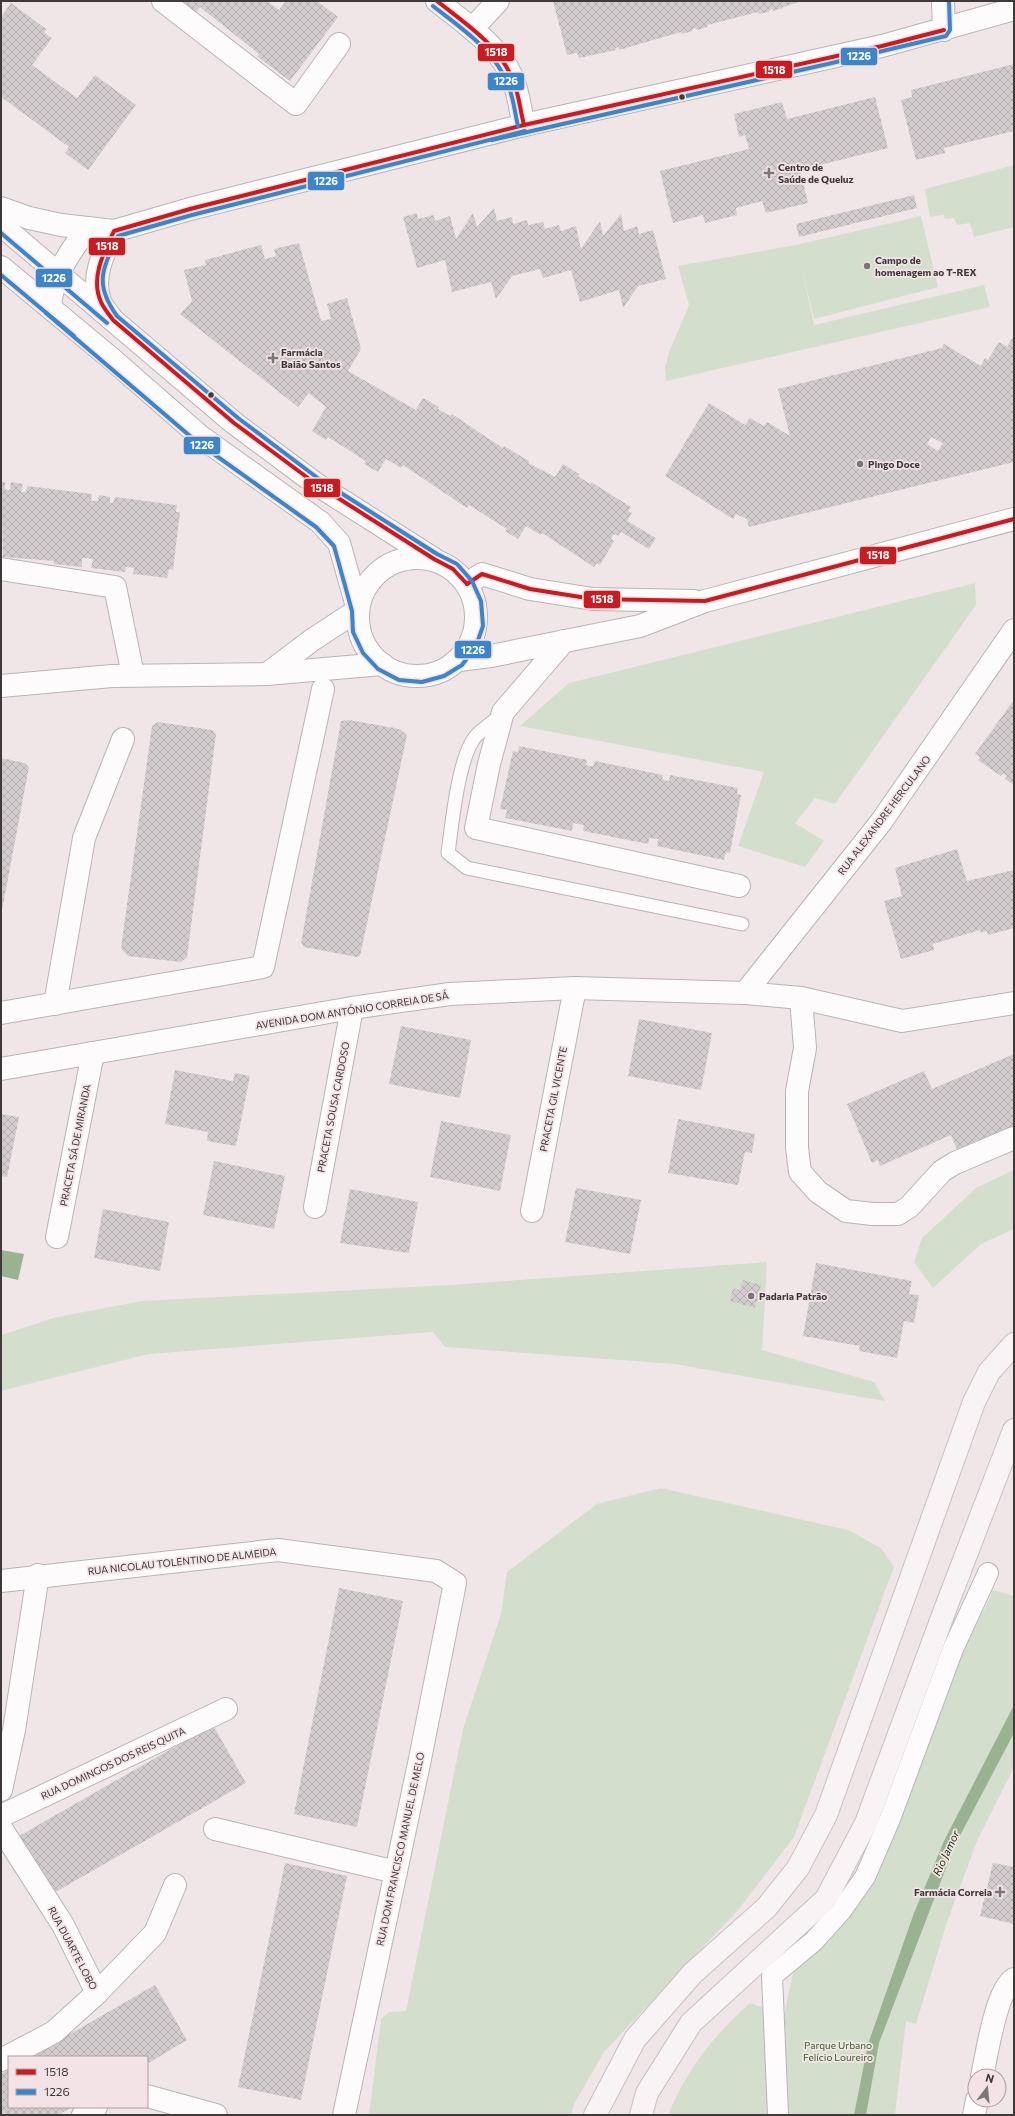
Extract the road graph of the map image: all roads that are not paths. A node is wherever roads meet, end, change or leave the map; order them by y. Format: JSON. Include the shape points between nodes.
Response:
{"nodes":[{"id":1,"x":163,"y":1,"type":"edge"},
{"id":2,"x":498,"y":1,"type":"edge"},
{"id":3,"x":943,"y":1,"type":"edge"},
{"id":4,"x":442,"y":3,"type":"edge"},
{"id":5,"x":1014,"y":9,"type":"edge"},
{"id":6,"x":472,"y":28,"type":"junction"},
{"id":7,"x":944,"y":30,"type":"junction"},
{"id":8,"x":339,"y":44,"type":"dead end"},
{"id":9,"x":524,"y":125,"type":"junction"},
{"id":10,"x":1,"y":208,"type":"edge"},
{"id":11,"x":1,"y":225,"type":"edge"},
{"id":12,"x":88,"y":228,"type":"junction"},
{"id":13,"x":114,"y":231,"type":"junction"},
{"id":14,"x":1,"y":267,"type":"edge"},
{"id":15,"x":59,"y":274,"type":"junction"},
{"id":16,"x":50,"y":308,"type":"junction"},
{"id":17,"x":113,"y":320,"type":"junction"},
{"id":18,"x":1014,"y":519,"type":"edge"},
{"id":19,"x":434,"y":559,"type":"junction"},
{"id":20,"x":1,"y":569,"type":"edge"},
{"id":21,"x":467,"y":584,"type":"junction"},
{"id":22,"x":705,"y":601,"type":"junction"},
{"id":23,"x":358,"y":610,"type":"junction"},
{"id":24,"x":1014,"y":630,"type":"edge"},
{"id":25,"x":564,"y":641,"type":"junction"},
{"id":26,"x":458,"y":660,"type":"junction"},
{"id":27,"x":382,"y":664,"type":"junction"},
{"id":28,"x":267,"y":674,"type":"junction"},
{"id":29,"x":133,"y":675,"type":"junction"},
{"id":30,"x":1,"y":686,"type":"edge"},
{"id":31,"x":323,"y":689,"type":"dead end"},
{"id":32,"x":503,"y":712,"type":"junction"},
{"id":33,"x":123,"y":739,"type":"dead end"},
{"id":34,"x":739,"y":886,"type":"dead end"},
{"id":35,"x":742,"y":924,"type":"dead end"},
{"id":36,"x":575,"y":988,"type":"junction"},
{"id":37,"x":745,"y":993,"type":"junction"},
{"id":38,"x":801,"y":998,"type":"junction"},
{"id":39,"x":1014,"y":1003,"type":"edge"},
{"id":40,"x":55,"y":1004,"type":"junction"},
{"id":41,"x":352,"y":1008,"type":"junction"},
{"id":42,"x":1,"y":1013,"type":"edge"},
{"id":43,"x":93,"y":1053,"type":"junction"},
{"id":44,"x":1,"y":1069,"type":"edge"},
{"id":45,"x":1014,"y":1138,"type":"edge"},
{"id":46,"x":315,"y":1207,"type":"dead end"},
{"id":47,"x":532,"y":1211,"type":"dead end"},
{"id":48,"x":57,"y":1237,"type":"dead end"},
{"id":49,"x":1014,"y":1344,"type":"edge"},
{"id":50,"x":1014,"y":1430,"type":"edge"},
{"id":51,"x":988,"y":1573,"type":"dead end"},
{"id":52,"x":38,"y":1576,"type":"junction"},
{"id":53,"x":1,"y":1581,"type":"edge"},
{"id":54,"x":455,"y":1583,"type":"joint"},
{"id":55,"x":226,"y":1709,"type":"dead end"},
{"id":56,"x":7,"y":1729,"type":"edge"},
{"id":57,"x":1,"y":1790,"type":"edge"},
{"id":58,"x":1,"y":1816,"type":"edge"},
{"id":59,"x":1,"y":1828,"type":"edge"},
{"id":60,"x":215,"y":1829,"type":"dead end"},
{"id":61,"x":396,"y":1872,"type":"junction"},
{"id":62,"x":175,"y":1885,"type":"dead end"},
{"id":63,"x":1014,"y":1979,"type":"edge"},
{"id":64,"x":97,"y":1993,"type":"junction"},
{"id":65,"x":9,"y":2056,"type":"edge"},
{"id":66,"x":984,"y":2068,"type":"edge"},
{"id":67,"x":148,"y":2096,"type":"edge"},
{"id":68,"x":94,"y":2108,"type":"edge"},
{"id":69,"x":82,"y":2115,"type":"edge"},
{"id":70,"x":216,"y":2115,"type":"edge"},
{"id":71,"x":344,"y":2115,"type":"edge"},
{"id":72,"x":595,"y":2115,"type":"edge"},
{"id":73,"x":641,"y":2115,"type":"edge"},
{"id":74,"x":778,"y":2115,"type":"edge"}],
"edges":[{"from":1,"to":8,"type":"street","via":[[296,104]]},
{"from":2,"to":6,"type":"street"},
{"from":3,"to":7,"type":"street"},
{"from":4,"to":6,"type":"street"},
{"from":5,"to":7,"type":"street"},
{"from":6,"to":9,"type":"street","via":[[505,62],[514,80]]},
{"from":7,"to":9,"type":"street"},
{"from":9,"to":13,"type":"street","via":[[190,209]]},
{"from":10,"to":12,"type":"street","via":[[35,219]]},
{"from":11,"to":15,"type":"street"},
{"from":12,"to":13,"type":"street"},
{"from":12,"to":15,"type":"street"},
{"from":13,"to":17,"type":"street","via":[[100,260],[97,283],[100,300]]},
{"from":14,"to":16,"type":"street"},
{"from":15,"to":16,"type":"street","via":[[51,294]]},
{"from":15,"to":17,"type":"street"},
{"from":16,"to":23,"type":"street","via":[[201,437],[320,522],[339,543]]},
{"from":17,"to":19,"type":"street","via":[[240,428],[316,484]]},
{"from":18,"to":22,"type":"street"},
{"from":19,"to":21,"type":"street","via":[[453,569]]},
{"from":19,"to":23,"type":"street","via":[[414,557],[393,562],[376,574],[364,590]]},
{"from":20,"to":29,"type":"street","via":[[115,587]]},
{"from":21,"to":22,"type":"street","via":[[482,574],[530,589],[593,599]]},
{"from":21,"to":26,"type":"street","via":[[475,602],[477,624],[471,643]]},
{"from":22,"to":25,"type":"street","via":[[640,626]]},
{"from":23,"to":27,"type":"street","via":[[359,631],[368,650]]},
{"from":23,"to":28,"type":"street"},
{"from":24,"to":37,"type":"street","name":"RUA ALEXANDRE HERCULANO","via":[[881,822]]},
{"from":25,"to":26,"type":"street"},
{"from":25,"to":32,"type":"street"},
{"from":26,"to":27,"type":"street","via":[[441,671],[421,676],[401,674]]},
{"from":27,"to":28,"type":"street"},
{"from":28,"to":29,"type":"street"},
{"from":29,"to":30,"type":"street"},
{"from":31,"to":40,"type":"street","via":[[263,967]]},
{"from":32,"to":34,"type":"street","via":[[476,828]]},
{"from":32,"to":35,"type":"lane","via":[[475,737],[463,765],[448,853],[467,868]]},
{"from":33,"to":40,"type":"street","via":[[84,838]]},
{"from":36,"to":37,"type":"street","name":"AVENIDA DOM ANTÓNIO CORREIA DE SÁ"},
{"from":36,"to":41,"type":"street","name":"AVENIDA DOM ANTÓNIO CORREIA DE SÁ","via":[[450,994]]},
{"from":36,"to":47,"type":"street","name":"PRACETA GIL VICENTE"},
{"from":37,"to":38,"type":"street","name":"AVENIDA DOM ANTÓNIO CORREIA DE SÁ"},
{"from":38,"to":39,"type":"street","name":"AVENIDA DOM ANTÓNIO CORREIA DE SÁ","via":[[902,1021]]},
{"from":38,"to":45,"type":"street","via":[[805,1048],[797,1090],[797,1148],[800,1172],[818,1192],[846,1211],[898,1214],[909,1207],[942,1171]]},
{"from":40,"to":42,"type":"street"},
{"from":41,"to":43,"type":"street","name":"AVENIDA DOM ANTÓNIO CORREIA DE SÁ"},
{"from":41,"to":46,"type":"street","name":"PRACETA SOUSA CARDOSO"},
{"from":43,"to":44,"type":"street","name":"AVENIDA DOM ANTÓNIO CORREIA DE SÁ"},
{"from":43,"to":48,"type":"street","name":"PRACETA SÁ DE MIRANDA"},
{"from":49,"to":72,"type":"main road","via":[[989,1372],[974,1402],[826,1815],[798,1868],[767,1907],[694,1973],[635,2039]]},
{"from":50,"to":73,"type":"main road","via":[[866,1823],[826,1899],[691,2023],[647,2093]]},
{"from":51,"to":74,"type":"street","via":[[953,1649],[890,1819],[865,1877],[841,1911],[814,1942],[772,1976]]},
{"from":52,"to":53,"type":"street","name":"RUA NICOLAU TOLENTINO DE ALMEIDA"},
{"from":52,"to":54,"type":"street","name":"RUA NICOLAU TOLENTINO DE ALMEIDA","via":[[278,1550],[436,1571]]},
{"from":52,"to":56,"type":"street"},
{"from":54,"to":61,"type":"street","name":"RUA DOM FRANCISCO MANUEL DE MELO"},
{"from":55,"to":58,"type":"street","name":"RUA DOMINGOS DOS REIS QUITA"},
{"from":56,"to":57,"type":"street"},
{"from":59,"to":64,"type":"street","name":"RUA DUARTE LOBO","via":[[62,1925]]},
{"from":60,"to":61,"type":"street"},
{"from":61,"to":71,"type":"street","name":"RUA DOM FRANCISCO MANUEL DE MELO"},
{"from":62,"to":64,"type":"street","name":"RUA DUARTE LOBO","via":[[156,1933]]},
{"from":63,"to":66,"type":"street","via":[[1001,1994]]},
{"from":64,"to":65,"type":"street","via":[[54,2032]]},
{"from":67,"to":70,"type":"street"},
{"from":68,"to":69,"type":"street"}]}
